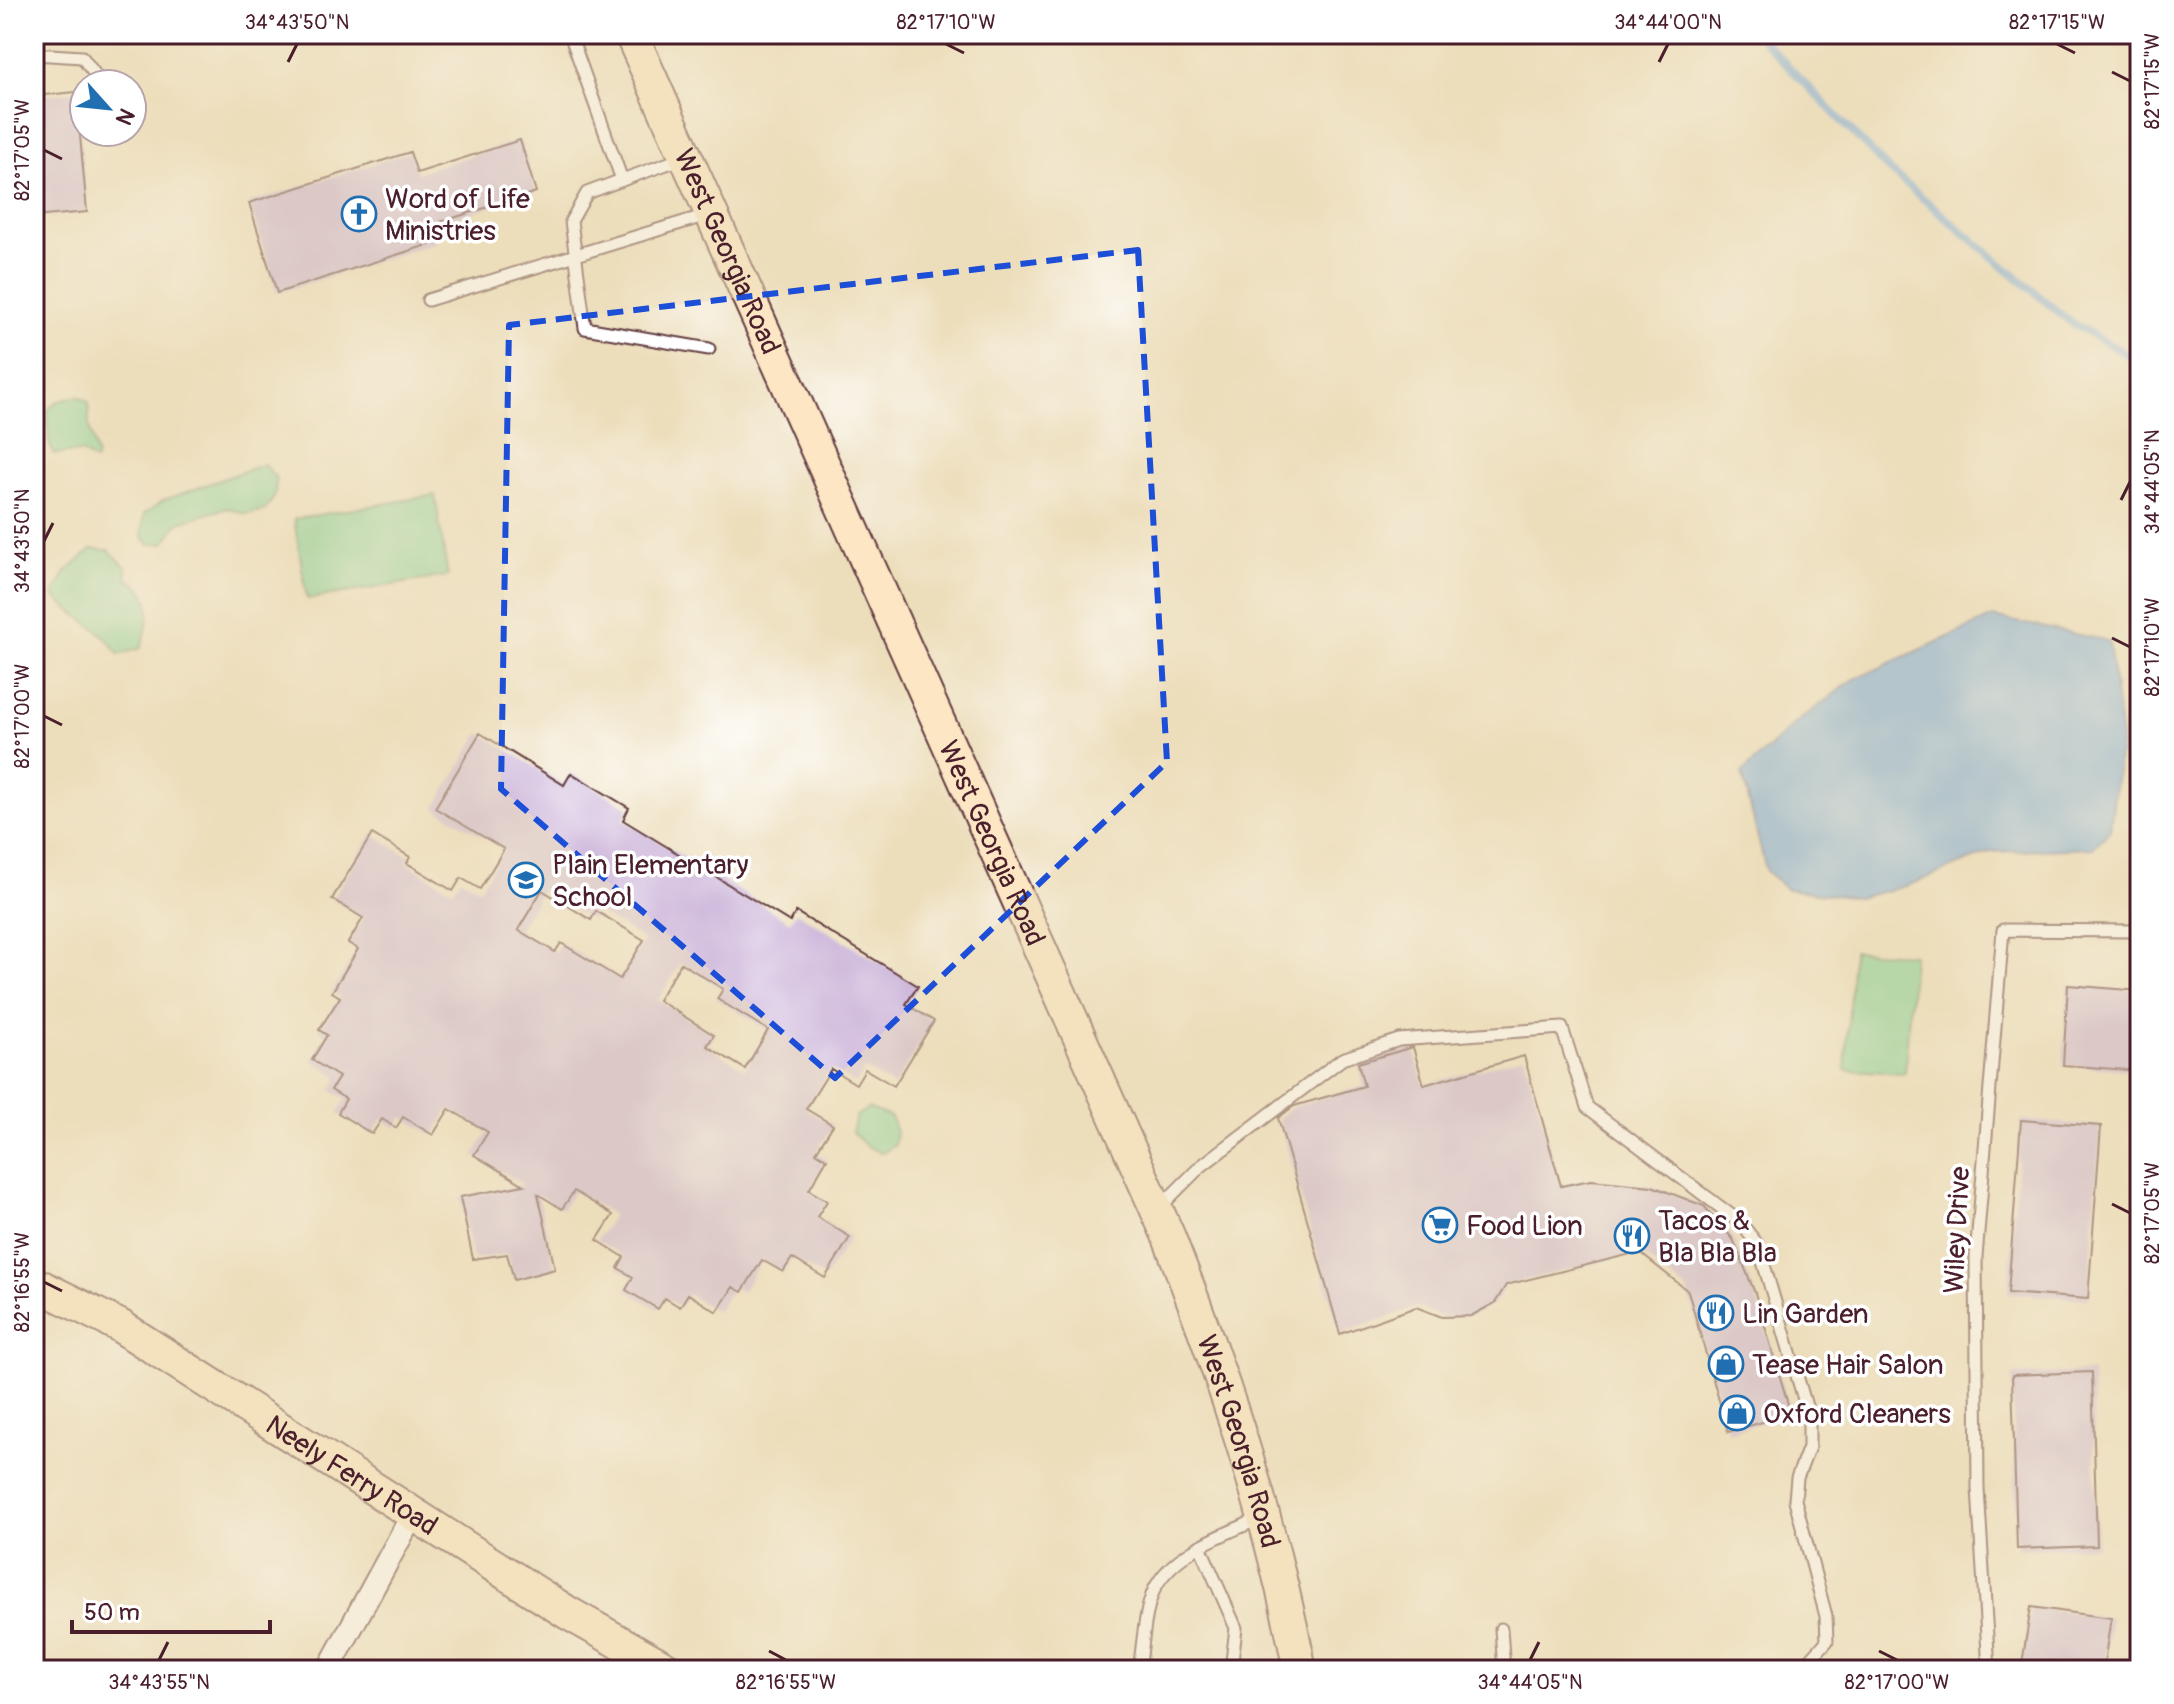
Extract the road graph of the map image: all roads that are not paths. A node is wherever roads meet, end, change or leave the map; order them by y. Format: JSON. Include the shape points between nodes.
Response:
{"nodes":[{"id":1,"x":570,"y":34,"type":"edge"},
{"id":2,"x":631,"y":34,"type":"edge"},
{"id":3,"x":34,"y":54,"type":"edge"},
{"id":4,"x":90,"y":68,"type":"edge"},
{"id":5,"x":686,"y":157,"type":"junction"},
{"id":6,"x":622,"y":180,"type":"junction"},
{"id":7,"x":712,"y":214,"type":"junction"},
{"id":8,"x":575,"y":255,"type":"junction"},
{"id":9,"x":428,"y":300,"type":"dead end"},
{"id":10,"x":709,"y":349,"type":"dead end"},
{"id":11,"x":2140,"y":931,"type":"edge"},
{"id":12,"x":1157,"y":1210,"type":"junction"},
{"id":13,"x":34,"y":1283,"type":"edge"},
{"id":14,"x":413,"y":1514,"type":"junction"},
{"id":15,"x":1265,"y":1516,"type":"junction"},
{"id":16,"x":1200,"y":1546,"type":"junction"},
{"id":17,"x":1501,"y":1629,"type":"dead end"},
{"id":18,"x":328,"y":1670,"type":"edge"},
{"id":19,"x":669,"y":1670,"type":"edge"},
{"id":20,"x":1139,"y":1670,"type":"edge"},
{"id":21,"x":1231,"y":1670,"type":"edge"},
{"id":22,"x":1300,"y":1670,"type":"edge"},
{"id":23,"x":1504,"y":1670,"type":"edge"},
{"id":24,"x":1801,"y":1670,"type":"edge"},
{"id":25,"x":1989,"y":1670,"type":"edge"}],
"edges":[{"from":1,"to":6,"type":"lane"},
{"from":2,"to":5,"type":"main road","name":"West Georgia Road"},
{"from":3,"to":4,"type":"lane","via":[[82,57]]},
{"from":5,"to":6,"type":"lane"},
{"from":5,"to":7,"type":"main road","name":"West Georgia Road"},
{"from":6,"to":8,"type":"lane","via":[[587,193],[571,221]]},
{"from":7,"to":8,"type":"lane"},
{"from":7,"to":12,"type":"main road","name":"West Georgia Road"},
{"from":8,"to":9,"type":"lane"},
{"from":8,"to":10,"type":"lane","via":[[585,328]]},
{"from":11,"to":25,"type":"lane","name":"Wiley Drive","via":[[2003,930],[1976,1257],[1978,1488]]},
{"from":12,"to":15,"type":"main road","name":"West Georgia Road","via":[[1232,1404]]},
{"from":12,"to":24,"type":"lane","via":[[1200,1167],[1342,1059],[1399,1040],[1562,1028],[1587,1107],[1740,1222],[1758,1245],[1809,1416],[1809,1447],[1795,1500],[1826,1616],[1827,1641]]},
{"from":13,"to":14,"type":"main road","name":"Neely Ferry Road","via":[[120,1326]]},
{"from":14,"to":18,"type":"street"},
{"from":14,"to":19,"type":"main road","name":"Neely Ferry Road"},
{"from":15,"to":16,"type":"lane"},
{"from":15,"to":22,"type":"main road","name":"West Georgia Road"},
{"from":16,"to":20,"type":"lane","via":[[1153,1592]]},
{"from":16,"to":21,"type":"lane","via":[[1236,1628]]},
{"from":17,"to":23,"type":"lane"}]}
